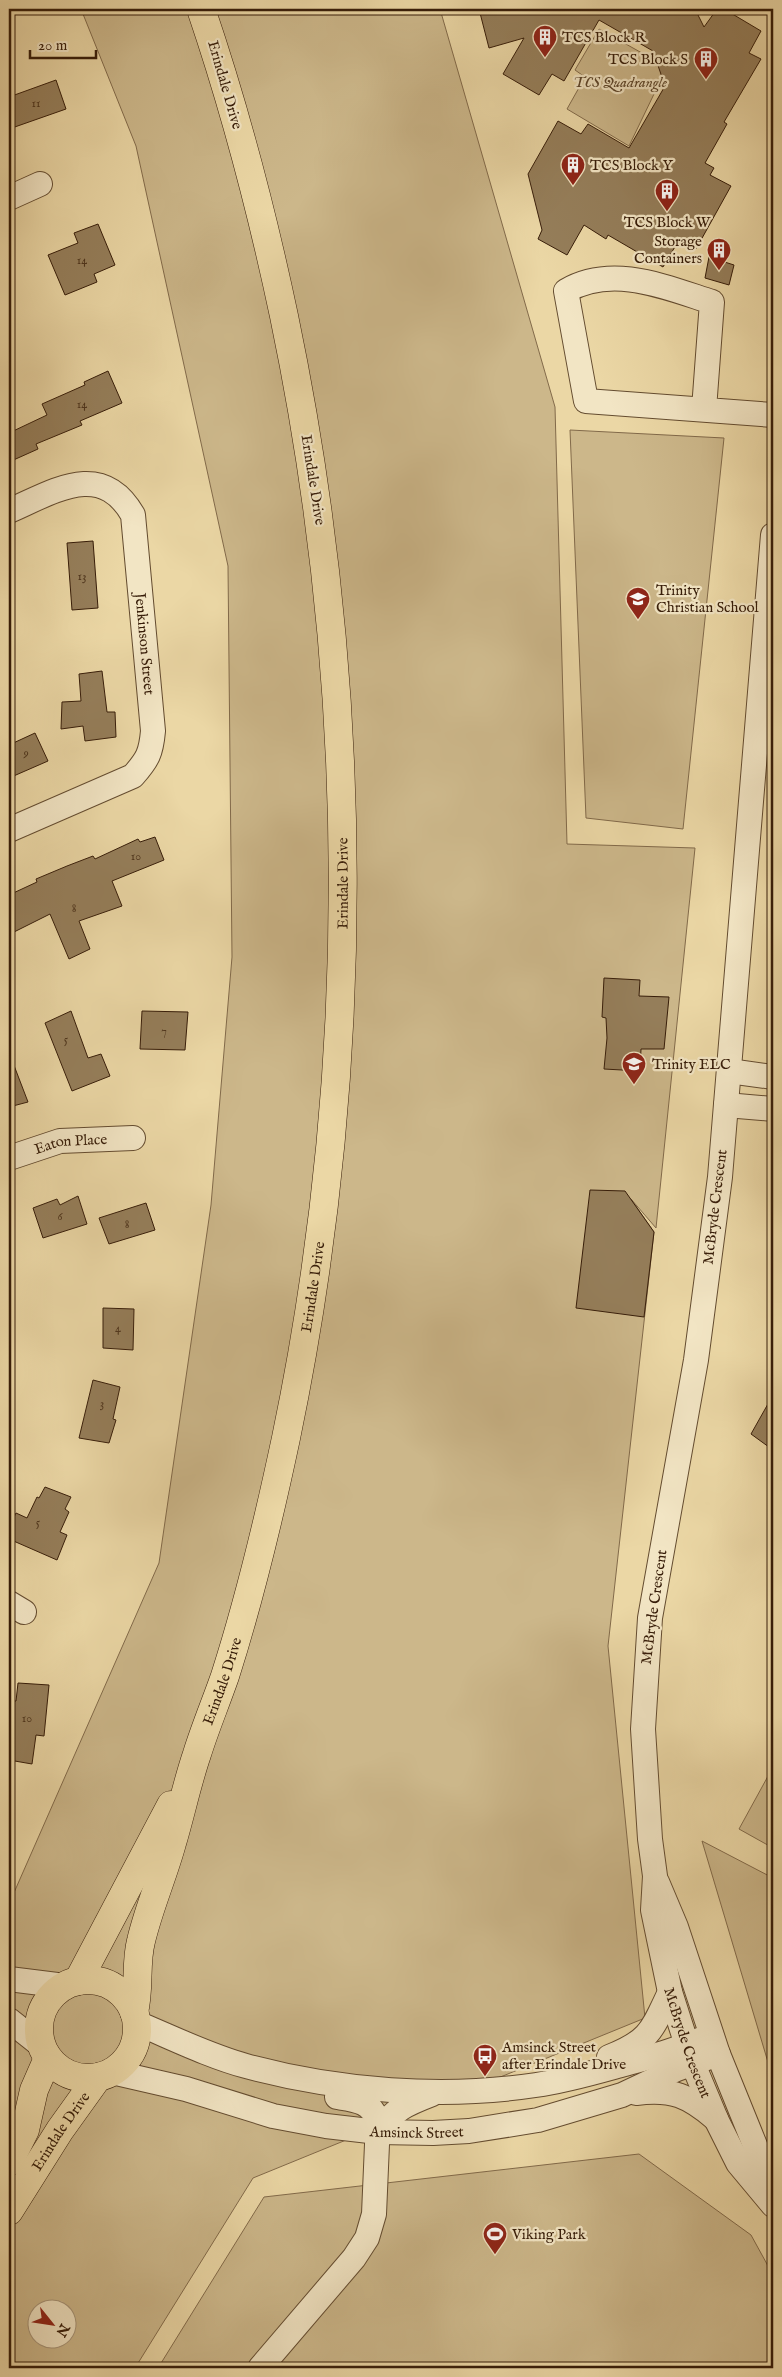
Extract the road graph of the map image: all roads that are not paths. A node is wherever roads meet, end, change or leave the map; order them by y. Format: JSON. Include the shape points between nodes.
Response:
{"nodes":[{"id":1,"x":201,"y":9,"type":"edge"},
{"id":2,"x":40,"y":184,"type":"dead end"},
{"id":3,"x":9,"y":198,"type":"edge"},
{"id":4,"x":705,"y":402,"type":"junction"},
{"id":5,"x":773,"y":415,"type":"edge"},
{"id":6,"x":9,"y":511,"type":"edge"},
{"id":7,"x":773,"y":535,"type":"edge"},
{"id":8,"x":9,"y":830,"type":"edge"},
{"id":9,"x":729,"y":1071,"type":"junction"},
{"id":10,"x":773,"y":1077,"type":"edge"},
{"id":11,"x":726,"y":1105,"type":"junction"},
{"id":12,"x":773,"y":1109,"type":"edge"},
{"id":13,"x":133,"y":1138,"type":"dead end"},
{"id":14,"x":9,"y":1158,"type":"edge"},
{"id":15,"x":196,"y":1757,"type":"junction"},
{"id":16,"x":655,"y":1876,"type":"junction"},
{"id":17,"x":9,"y":1979,"type":"edge"},
{"id":18,"x":71,"y":1983,"type":"junction"},
{"id":19,"x":670,"y":1992,"type":"junction"},
{"id":20,"x":136,"y":2017,"type":"junction"},
{"id":21,"x":9,"y":2020,"type":"edge"},
{"id":22,"x":714,"y":2045,"type":"junction"},
{"id":23,"x":45,"y":2052,"type":"junction"},
{"id":24,"x":690,"y":2055,"type":"junction"},
{"id":25,"x":105,"y":2075,"type":"junction"},
{"id":26,"x":287,"y":2076,"type":"junction"},
{"id":27,"x":581,"y":2076,"type":"junction"},
{"id":28,"x":443,"y":2091,"type":"junction"},
{"id":29,"x":622,"y":2094,"type":"junction"},
{"id":30,"x":716,"y":2119,"type":"junction"},
{"id":31,"x":378,"y":2132,"type":"junction"},
{"id":32,"x":9,"y":2162,"type":"edge"},
{"id":33,"x":770,"y":2200,"type":"edge"},
{"id":34,"x":9,"y":2211,"type":"edge"},
{"id":35,"x":260,"y":2368,"type":"edge"}],
"edges":[{"from":1,"to":15,"type":"main road","name":"Erindale Drive","via":[[222,70],[268,241],[301,400],[326,563],[337,685],[344,907],[335,1100],[309,1314],[281,1460],[249,1593],[225,1676]]},
{"from":2,"to":3,"type":"street"},
{"from":4,"to":4,"type":"street","via":[[586,401],[566,291],[595,279],[646,280],[712,302]]},
{"from":4,"to":5,"type":"street","via":[[736,412]]},
{"from":6,"to":8,"type":"street","name":"Jenkinson Street","via":[[66,486],[86,482],[108,488],[126,502],[133,515],[154,731],[151,752],[132,776]]},
{"from":7,"to":9,"type":"street","name":"McBryde Crescent"},
{"from":9,"to":10,"type":"street"},
{"from":9,"to":11,"type":"street","name":"McBryde Crescent"},
{"from":11,"to":12,"type":"street"},
{"from":11,"to":16,"type":"street","name":"McBryde Crescent","via":[[696,1360],[650,1618],[646,1657],[644,1729]]},
{"from":13,"to":14,"type":"street","name":"Eaton Place","via":[[60,1141]]},
{"from":15,"to":18,"type":"main road","name":"Erindale Drive"},
{"from":15,"to":20,"type":"main road","name":"Erindale Drive","via":[[173,1842],[139,1946]]},
{"from":16,"to":19,"type":"street","name":"McBryde Crescent","via":[[652,1910]]},
{"from":16,"to":22,"type":"street","name":"McBryde Crescent","via":[[676,1927]]},
{"from":17,"to":18,"type":"street"},
{"from":18,"to":20,"type":"main road","via":[[92,1980],[112,1986],[128,1999]]},
{"from":18,"to":23,"type":"main road","name":"Erindale Drive","via":[[54,1994],[42,2011],[39,2032]]},
{"from":19,"to":24,"type":"street","name":"McBryde Crescent"},
{"from":19,"to":27,"type":"street","via":[[653,2029],[632,2048],[603,2059]]},
{"from":20,"to":25,"type":"main road","name":"Erindale Drive","via":[[137,2038],[132,2052],[124,2063]]},
{"from":20,"to":26,"type":"street","name":"Amsinck Street","via":[[244,2066]]},
{"from":21,"to":23,"type":"street"},
{"from":22,"to":24,"type":"street","name":"Amsinck Street"},
{"from":22,"to":33,"type":"street","name":"McBryde Crescent","via":[[761,2160]]},
{"from":23,"to":25,"type":"main road","name":"Erindale Drive","via":[[58,2068],[70,2075],[84,2078]]},
{"from":23,"to":32,"type":"main road","name":"Erindale Drive","via":[[25,2130]]},
{"from":24,"to":27,"type":"street","name":"Amsinck Street"},
{"from":24,"to":29,"type":"street","name":"Amsinck Street"},
{"from":24,"to":30,"type":"street","name":"McBryde Crescent"},
{"from":25,"to":31,"type":"street","name":"Amsinck Street","via":[[186,2089],[273,2116]]},
{"from":25,"to":34,"type":"main road","name":"Erindale Drive","via":[[60,2130]]},
{"from":26,"to":28,"type":"street","name":"Amsinck Street","via":[[384,2090]]},
{"from":26,"to":31,"type":"street","via":[[330,2096],[367,2104],[375,2112]]},
{"from":27,"to":28,"type":"street","name":"Amsinck Street","via":[[536,2085]]},
{"from":28,"to":31,"type":"street","via":[[403,2106],[390,2115]]},
{"from":29,"to":30,"type":"street","via":[[654,2090],[679,2094],[697,2103]]},
{"from":29,"to":31,"type":"street","name":"Amsinck Street","via":[[538,2120],[470,2131]]},
{"from":30,"to":33,"type":"street","name":"McBryde Crescent","via":[[738,2163]]},
{"from":31,"to":35,"type":"street","via":[[374,2214],[367,2238],[354,2258]]}]}
